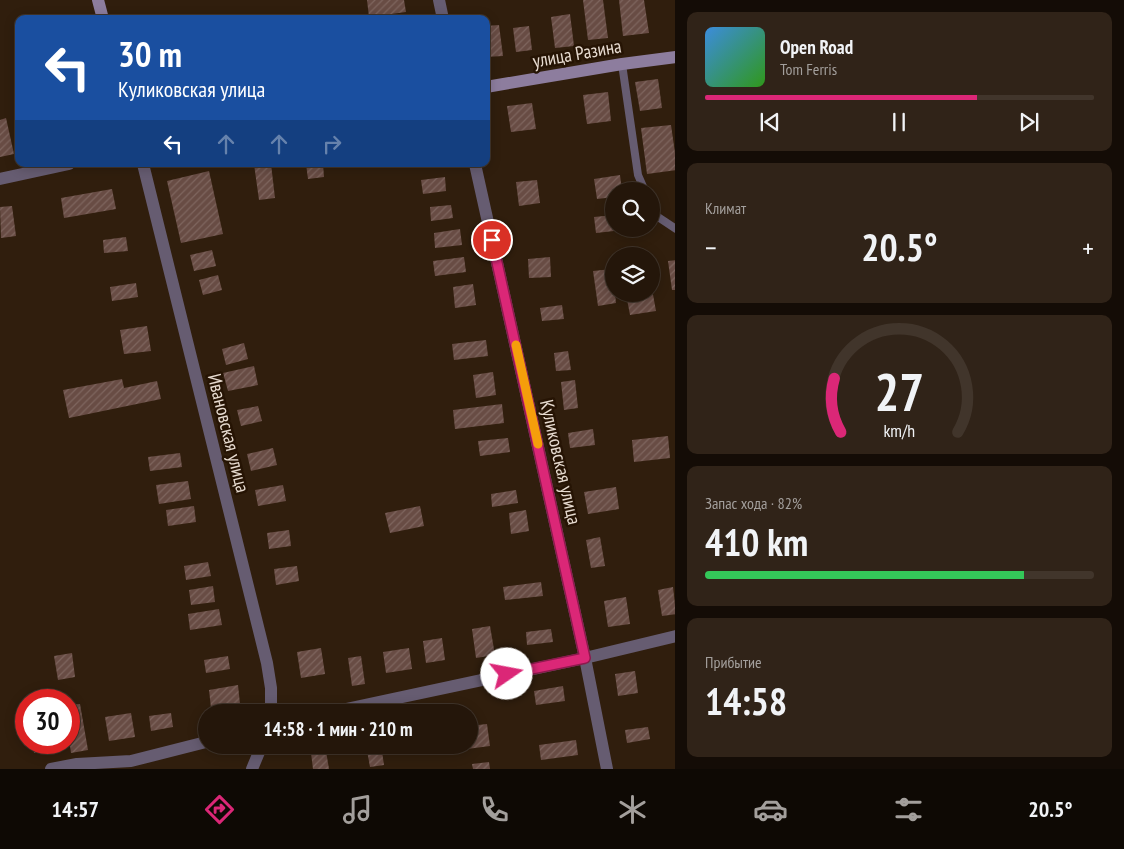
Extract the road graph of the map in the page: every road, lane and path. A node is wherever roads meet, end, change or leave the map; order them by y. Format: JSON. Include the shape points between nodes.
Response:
{"nodes":[{"id":1,"x":98,"y":0,"type":"edge"},
{"id":2,"x":439,"y":0,"type":"edge"},
{"id":3,"x":102,"y":15,"type":"edge"},
{"id":4,"x":442,"y":15,"type":"edge"},
{"id":5,"x":675,"y":56,"type":"edge"},
{"id":6,"x":622,"y":64,"type":"junction"},
{"id":7,"x":490,"y":86,"type":"edge"},
{"id":8,"x":56,"y":167,"type":"edge"},
{"id":9,"x":144,"y":167,"type":"edge"},
{"id":10,"x":476,"y":167,"type":"edge"},
{"id":11,"x":0,"y":180,"type":"edge"},
{"id":12,"x":641,"y":182,"type":"edge"},
{"id":13,"x":660,"y":218,"type":"edge"},
{"id":14,"x":675,"y":229,"type":"edge"},
{"id":15,"x":675,"y":636,"type":"edge"},
{"id":16,"x":585,"y":658,"type":"junction"},
{"id":17,"x":271,"y":704,"type":"edge"},
{"id":18,"x":369,"y":704,"type":"edge"},
{"id":19,"x":198,"y":744,"type":"edge"},
{"id":20,"x":258,"y":754,"type":"edge"},
{"id":21,"x":51,"y":769,"type":"edge"},
{"id":22,"x":252,"y":769,"type":"edge"},
{"id":23,"x":607,"y":769,"type":"edge"}],
"edges":[{"from":1,"to":3,"type":"street"},
{"from":2,"to":4,"type":"street"},
{"from":5,"to":6,"type":"street","name":"улица Разина"},
{"from":6,"to":7,"type":"street","name":"улица Разина"},
{"from":6,"to":12,"type":"lane"},
{"from":8,"to":11,"type":"street"},
{"from":9,"to":17,"type":"street","name":"Ивановская улица","via":[[267,663]]},
{"from":10,"to":16,"type":"street","name":"Куликовская улица"},
{"from":13,"to":14,"type":"lane"},
{"from":15,"to":16,"type":"street"},
{"from":16,"to":18,"type":"street"},
{"from":16,"to":23,"type":"street","name":"Куликовская улица"},
{"from":19,"to":21,"type":"street","via":[[131,761]]},
{"from":20,"to":22,"type":"street"}]}
